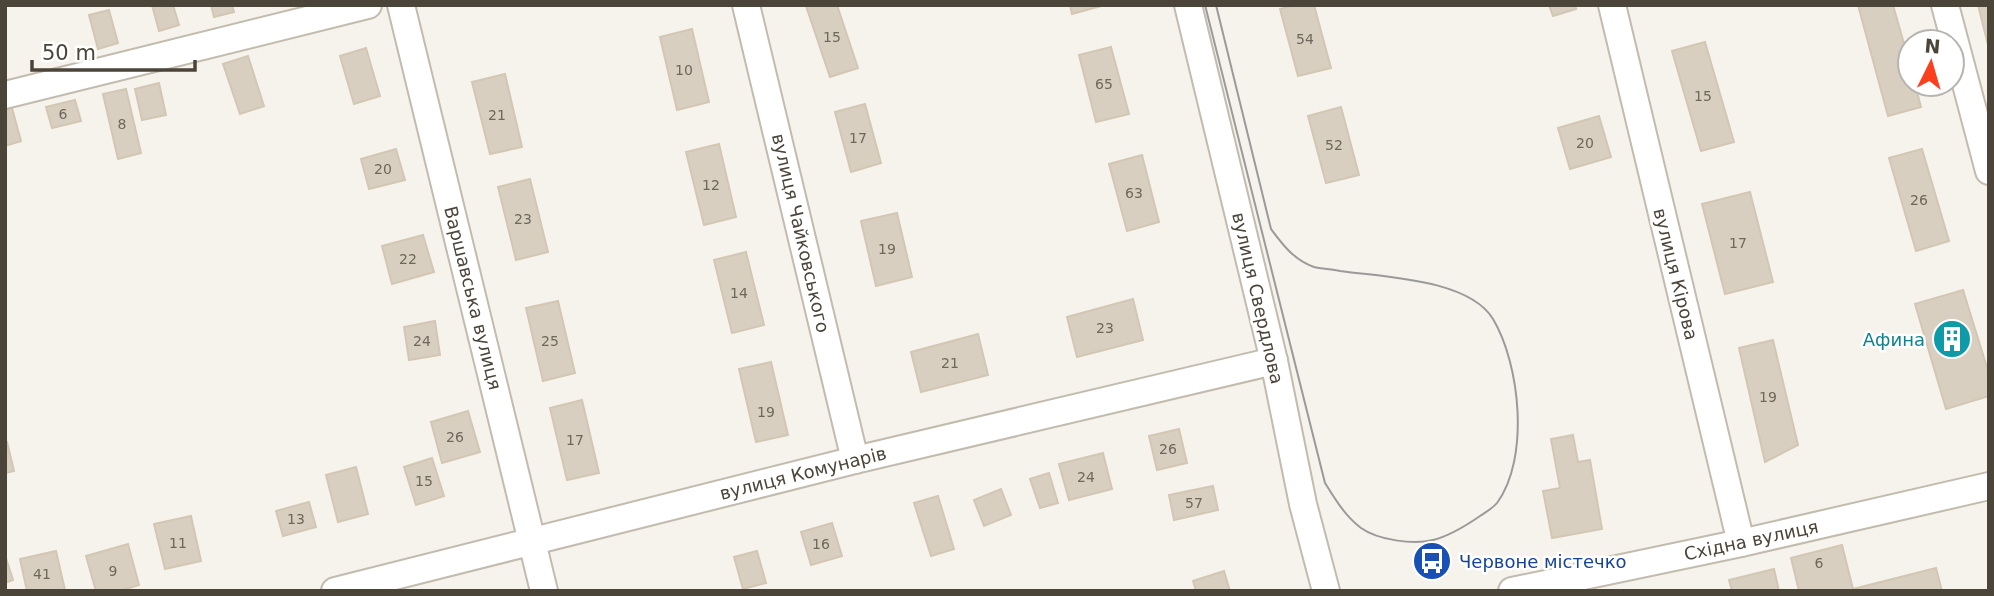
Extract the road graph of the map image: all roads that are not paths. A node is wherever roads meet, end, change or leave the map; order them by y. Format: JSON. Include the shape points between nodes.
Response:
{"nodes":[{"id":1,"x":368,"y":5,"type":"edge"},
{"id":2,"x":401,"y":5,"type":"edge"},
{"id":3,"x":746,"y":5,"type":"edge"},
{"id":4,"x":1188,"y":5,"type":"edge"},
{"id":5,"x":1612,"y":5,"type":"edge"},
{"id":6,"x":1945,"y":5,"type":"edge"},
{"id":7,"x":5,"y":94,"type":"edge"},
{"id":8,"x":1989,"y":171,"type":"edge"},
{"id":9,"x":1274,"y":361,"type":"junction"},
{"id":10,"x":855,"y":460,"type":"junction"},
{"id":11,"x":1989,"y":486,"type":"edge"},
{"id":12,"x":533,"y":540,"type":"junction"},
{"id":13,"x":1741,"y":543,"type":"junction"},
{"id":14,"x":334,"y":591,"type":"edge"},
{"id":15,"x":544,"y":591,"type":"edge"},
{"id":16,"x":1326,"y":591,"type":"edge"},
{"id":17,"x":1512,"y":591,"type":"edge"}],
"edges":[{"from":1,"to":7,"type":"street"},
{"from":2,"to":12,"type":"street","name":"Варшавська вулиця"},
{"from":3,"to":10,"type":"street","name":"вулиця Чайковського"},
{"from":4,"to":9,"type":"street","name":"вулиця Свердлова"},
{"from":5,"to":13,"type":"street","name":"вулиця Кірова"},
{"from":6,"to":8,"type":"street"},
{"from":9,"to":10,"type":"street","name":"вулиця Комунарів"},
{"from":9,"to":16,"type":"street","name":"вулиця Свердлова"},
{"from":10,"to":12,"type":"street","name":"вулиця Комунарів"},
{"from":11,"to":13,"type":"street","name":"Східна вулиця"},
{"from":12,"to":14,"type":"street","name":"вулиця Комунарів"},
{"from":12,"to":15,"type":"street","name":"Варшавська вулиця"},
{"from":13,"to":17,"type":"street","name":"Східна вулиця"}]}
